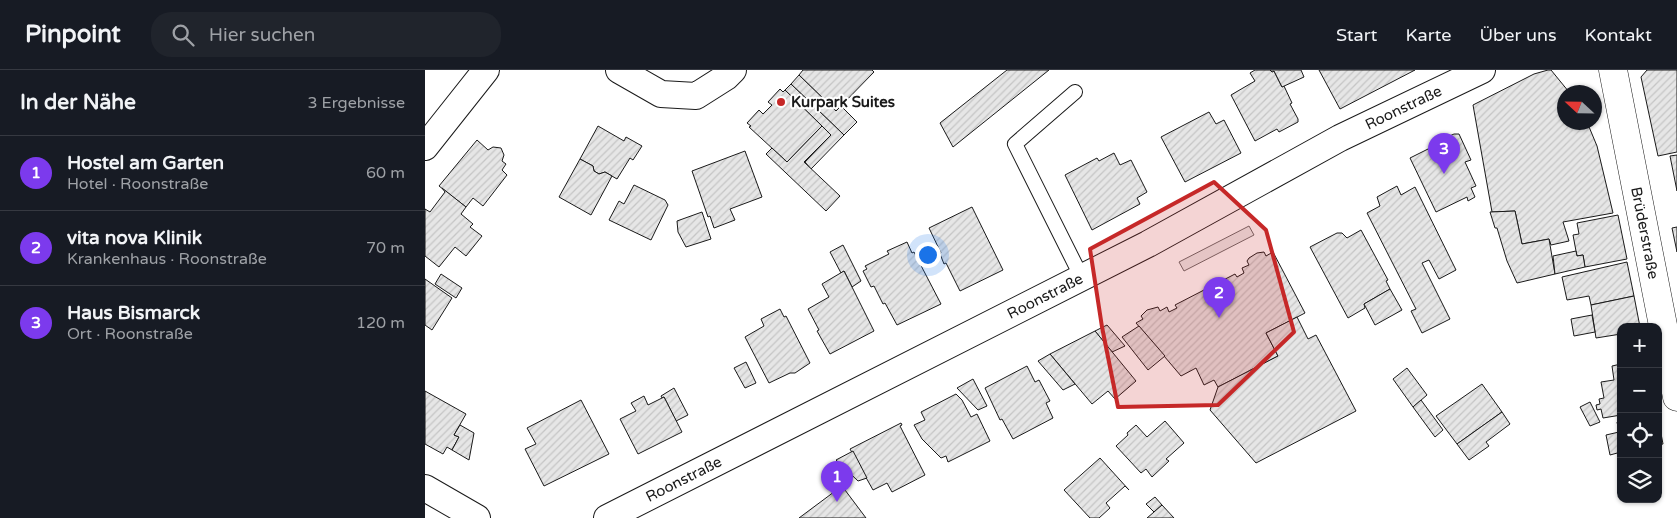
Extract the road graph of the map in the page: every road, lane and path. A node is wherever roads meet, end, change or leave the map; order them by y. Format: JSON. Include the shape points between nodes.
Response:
{"nodes":[{"id":1,"x":487,"y":70,"type":"edge"},
{"id":2,"x":619,"y":70,"type":"edge"},
{"id":3,"x":733,"y":70,"type":"edge"},
{"id":4,"x":1482,"y":70,"type":"edge"},
{"id":5,"x":1613,"y":70,"type":"edge"},
{"id":6,"x":1075,"y":92,"type":"dead end"},
{"id":7,"x":425,"y":147,"type":"edge"},
{"id":8,"x":1083,"y":278,"type":"junction"},
{"id":9,"x":1677,"y":397,"type":"edge"},
{"id":10,"x":425,"y":488,"type":"edge"},
{"id":11,"x":477,"y":518,"type":"edge"},
{"id":12,"x":607,"y":518,"type":"edge"}],
"edges":[{"from":1,"to":7,"type":"street"},
{"from":2,"to":3,"type":"street","via":[[661,94],[695,96]]},
{"from":4,"to":8,"type":"street","name":"Roonstraße","via":[[1340,138]]},
{"from":5,"to":9,"type":"main road","name":"Brüderstraße"},
{"from":6,"to":8,"type":"lane","via":[[1015,144]]},
{"from":8,"to":12,"type":"street","name":"Roonstraße"},
{"from":10,"to":11,"type":"street"}]}
